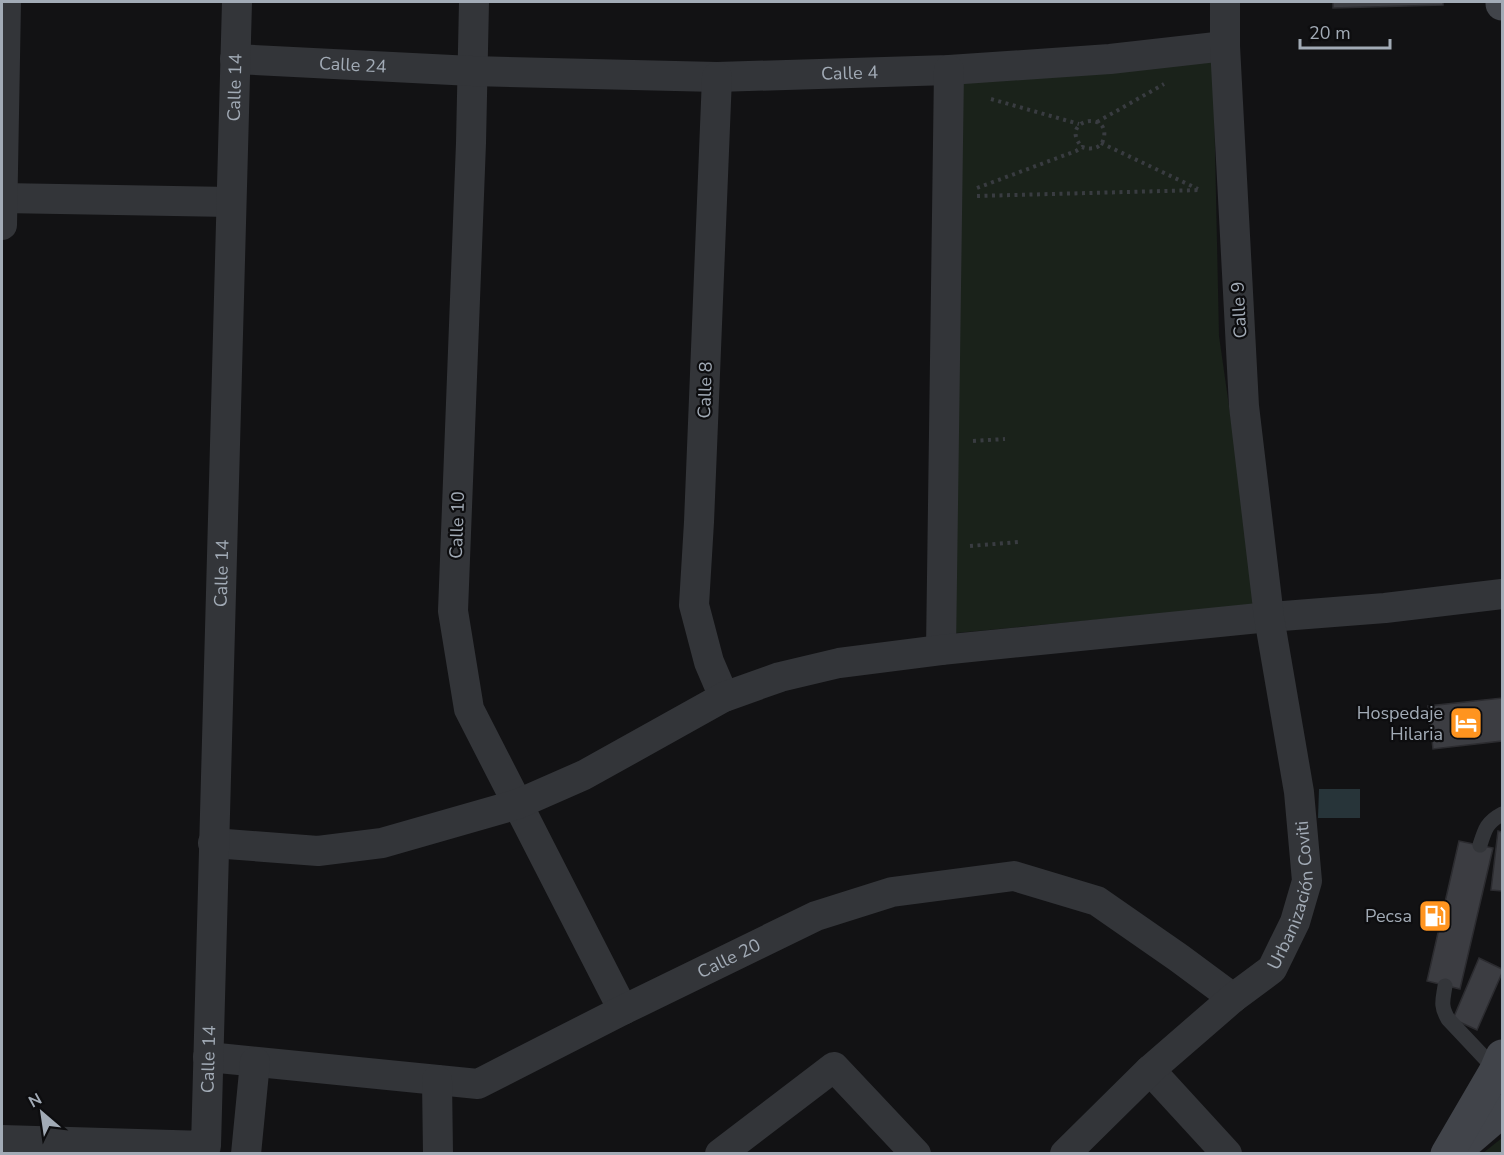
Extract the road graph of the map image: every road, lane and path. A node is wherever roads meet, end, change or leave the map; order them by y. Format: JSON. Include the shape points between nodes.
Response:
{"nodes":[{"id":1,"x":6,"y":2,"type":"edge"},
{"id":2,"x":237,"y":2,"type":"edge"},
{"id":3,"x":474,"y":2,"type":"edge"},
{"id":4,"x":1225,"y":2,"type":"edge"},
{"id":5,"x":1225,"y":46,"type":"junction"},
{"id":6,"x":235,"y":59,"type":"junction"},
{"id":7,"x":948,"y":70,"type":"junction"},
{"id":8,"x":472,"y":71,"type":"junction"},
{"id":9,"x":717,"y":77,"type":"junction"},
{"id":10,"x":1167,"y":83,"type":"dead end"},
{"id":11,"x":989,"y":99,"type":"dead end"},
{"id":12,"x":1097,"y":122,"type":"junction"},
{"id":13,"x":1079,"y":124,"type":"junction"},
{"id":14,"x":1101,"y":143,"type":"junction"},
{"id":15,"x":1082,"y":147,"type":"junction"},
{"id":16,"x":1200,"y":179,"type":"dead end"},
{"id":17,"x":975,"y":188,"type":"dead end"},
{"id":18,"x":1201,"y":190,"type":"junction"},
{"id":19,"x":975,"y":196,"type":"dead end"},
{"id":20,"x":231,"y":202,"type":"junction"},
{"id":21,"x":2,"y":207,"type":"edge"},
{"id":22,"x":1005,"y":439,"type":"dead end"},
{"id":23,"x":967,"y":442,"type":"dead end"},
{"id":24,"x":1018,"y":542,"type":"dead end"},
{"id":25,"x":965,"y":546,"type":"dead end"},
{"id":26,"x":1503,"y":594,"type":"edge"},
{"id":27,"x":1269,"y":617,"type":"junction"},
{"id":28,"x":941,"y":650,"type":"junction"},
{"id":29,"x":724,"y":697,"type":"junction"},
{"id":30,"x":518,"y":804,"type":"junction"},
{"id":31,"x":1499,"y":819,"type":"edge"},
{"id":32,"x":213,"y":843,"type":"junction"},
{"id":33,"x":1480,"y":845,"type":"dead end"},
{"id":34,"x":1445,"y":986,"type":"dead end"},
{"id":35,"x":1233,"y":998,"type":"junction"},
{"id":36,"x":623,"y":1010,"type":"junction"},
{"id":37,"x":208,"y":1058,"type":"junction"},
{"id":38,"x":255,"y":1062,"type":"junction"},
{"id":39,"x":1499,"y":1063,"type":"edge"},
{"id":40,"x":1150,"y":1070,"type":"junction"},
{"id":41,"x":437,"y":1080,"type":"junction"},
{"id":42,"x":1503,"y":1111,"type":"edge"},
{"id":43,"x":2,"y":1140,"type":"edge"},
{"id":44,"x":246,"y":1154,"type":"edge"},
{"id":45,"x":438,"y":1154,"type":"edge"},
{"id":46,"x":720,"y":1154,"type":"edge"},
{"id":47,"x":916,"y":1154,"type":"edge"},
{"id":48,"x":1065,"y":1154,"type":"edge"},
{"id":49,"x":1227,"y":1154,"type":"edge"},
{"id":50,"x":1447,"y":1154,"type":"edge"},
{"id":51,"x":1452,"y":1154,"type":"edge"}],
"edges":[{"from":1,"to":21,"type":"street"},
{"from":2,"to":6,"type":"street","name":"Calle 14"},
{"from":3,"to":8,"type":"street","name":"Calle 10"},
{"from":4,"to":5,"type":"street","name":"Calle 9"},
{"from":5,"to":7,"type":"street","name":"Calle 4","via":[[1110,59]]},
{"from":5,"to":27,"type":"street","name":"Calle 9","via":[[1244,406]]},
{"from":6,"to":8,"type":"street","name":"Calle 24"},
{"from":6,"to":20,"type":"street","name":"Calle 14"},
{"from":7,"to":9,"type":"street","name":"Calle 4"},
{"from":7,"to":28,"type":"street"},
{"from":8,"to":9,"type":"street","name":"Calle 4"},
{"from":8,"to":30,"type":"street","name":"Calle 10","via":[[453,611],[469,708]]},
{"from":9,"to":29,"type":"street","name":"Calle 8","via":[[694,605],[709,662]]},
{"from":10,"to":12,"type":"path"},
{"from":11,"to":13,"type":"path"},
{"from":12,"to":13,"type":"path","via":[[1087,120]]},
{"from":12,"to":14,"type":"path","via":[[1103,130]]},
{"from":13,"to":15,"type":"path","via":[[1076,140]]},
{"from":14,"to":15,"type":"path","via":[[1095,148]]},
{"from":14,"to":18,"type":"path"},
{"from":15,"to":17,"type":"path"},
{"from":16,"to":18,"type":"path"},
{"from":18,"to":19,"type":"path"},
{"from":20,"to":21,"type":"street"},
{"from":20,"to":32,"type":"street","name":"Calle 14"},
{"from":22,"to":23,"type":"path"},
{"from":24,"to":25,"type":"path"},
{"from":26,"to":27,"type":"street"},
{"from":27,"to":28,"type":"street"},
{"from":27,"to":35,"type":"street","name":"Urbanización Coviti","via":[[1299,792],[1307,881],[1295,922],[1272,969]]},
{"from":28,"to":29,"type":"street","via":[[839,663],[780,677]]},
{"from":29,"to":30,"type":"street","via":[[584,775]]},
{"from":30,"to":32,"type":"street","via":[[382,843],[318,851]]},
{"from":30,"to":36,"type":"street","name":"Calle 10"},
{"from":31,"to":33,"type":"lane","via":[[1484,830]]},
{"from":32,"to":37,"type":"street","name":"Calle 14"},
{"from":34,"to":39,"type":"lane","via":[[1443,1010],[1448,1018]]},
{"from":35,"to":36,"type":"street","name":"Calle 20","via":[[1097,902],[1014,876],[892,892],[816,916]]},
{"from":35,"to":40,"type":"street","name":"Urbanización Coviti"},
{"from":36,"to":41,"type":"street","name":"Calle 20","via":[[478,1084]]},
{"from":37,"to":38,"type":"street","name":"Calle 20"},
{"from":37,"to":43,"type":"street","name":"Calle 14","via":[[206,1146]]},
{"from":38,"to":41,"type":"street","name":"Calle 20"},
{"from":38,"to":44,"type":"street"},
{"from":39,"to":50,"type":"street"},
{"from":40,"to":48,"type":"street","name":"Urbanización Coviti"},
{"from":40,"to":49,"type":"street"},
{"from":41,"to":45,"type":"street"},
{"from":42,"to":51,"type":"street"},
{"from":46,"to":47,"type":"street","via":[[834,1067]]}]}
